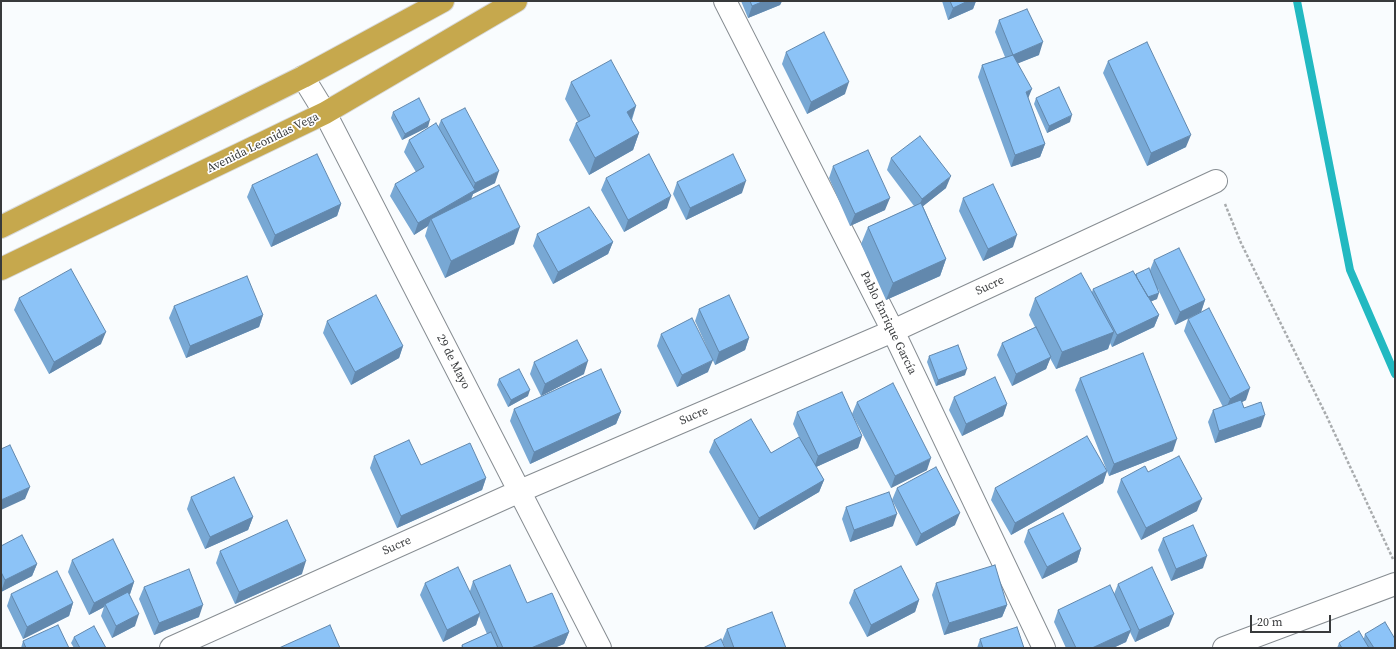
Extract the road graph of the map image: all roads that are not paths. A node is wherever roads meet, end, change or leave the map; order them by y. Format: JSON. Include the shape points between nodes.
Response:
{"nodes":[{"id":1,"x":443,"y":1,"type":"edge"},
{"id":2,"x":516,"y":1,"type":"edge"},
{"id":3,"x":725,"y":1,"type":"edge"},
{"id":4,"x":303,"y":77,"type":"junction"},
{"id":5,"x":325,"y":113,"type":"junction"},
{"id":6,"x":1216,"y":181,"type":"road end"},
{"id":7,"x":1,"y":227,"type":"edge"},
{"id":8,"x":1,"y":269,"type":"edge"},
{"id":9,"x":893,"y":331,"type":"junction"},
{"id":10,"x":520,"y":491,"type":"junction"},
{"id":11,"x":1395,"y":584,"type":"edge"},
{"id":12,"x":171,"y":648,"type":"edge"},
{"id":13,"x":600,"y":648,"type":"edge"},
{"id":14,"x":1044,"y":648,"type":"edge"},
{"id":15,"x":1224,"y":648,"type":"edge"}],
"edges":[{"from":1,"to":4,"type":"highway"},
{"from":2,"to":5,"type":"highway","name":"Avenida Leonidas Vega"},
{"from":3,"to":9,"type":"street","name":"Pablo Enrique García"},
{"from":4,"to":5,"type":"street","name":"29 de Mayo"},
{"from":4,"to":7,"type":"highway"},
{"from":5,"to":8,"type":"highway","name":"Avenida Leonidas Vega"},
{"from":5,"to":10,"type":"street","name":"29 de Mayo"},
{"from":6,"to":9,"type":"street","name":"Sucre"},
{"from":9,"to":10,"type":"street","name":"Sucre"},
{"from":9,"to":14,"type":"street","name":"Pablo Enrique García"},
{"from":10,"to":12,"type":"street","name":"Sucre"},
{"from":10,"to":13,"type":"street","name":"29 de Mayo"},
{"from":11,"to":15,"type":"street"}]}
